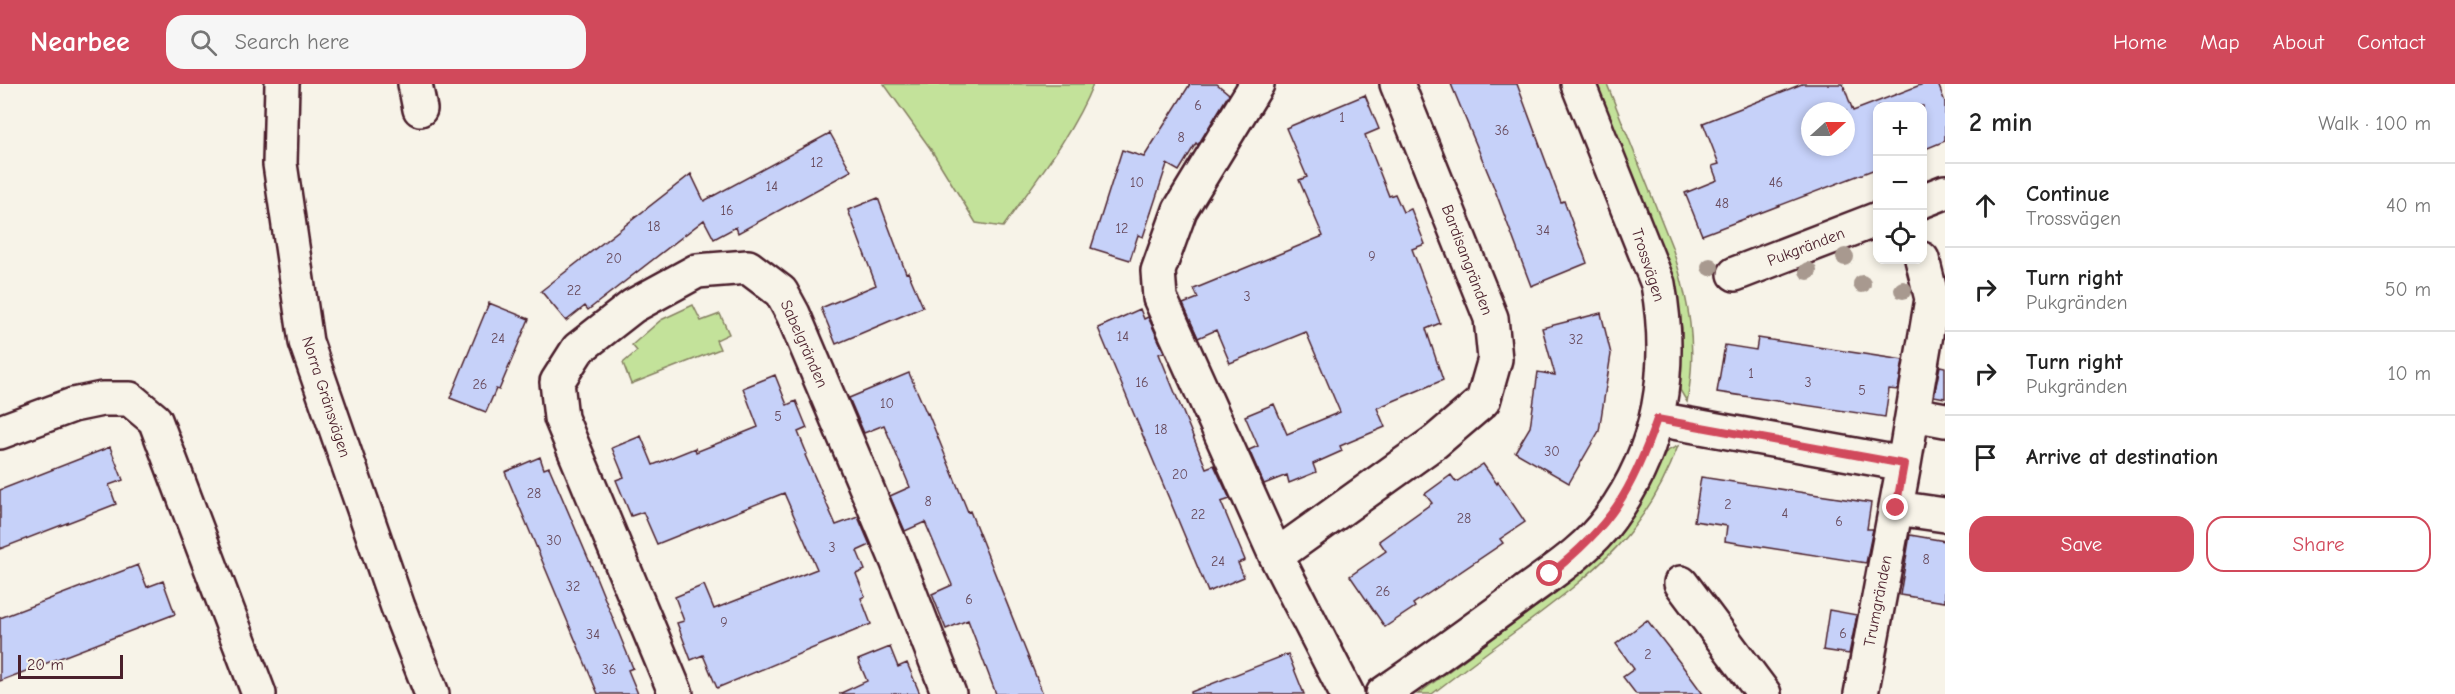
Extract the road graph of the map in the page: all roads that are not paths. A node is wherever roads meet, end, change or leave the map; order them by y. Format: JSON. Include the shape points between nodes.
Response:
{"nodes":[{"id":1,"x":1257,"y":84,"type":"edge"},
{"id":2,"x":1397,"y":84,"type":"edge"},
{"id":3,"x":1578,"y":84,"type":"edge"},
{"id":4,"x":279,"y":85,"type":"edge"},
{"id":5,"x":1945,"y":192,"type":"edge"},
{"id":6,"x":1927,"y":199,"type":"edge"},
{"id":7,"x":1873,"y":221,"type":"edge"},
{"id":8,"x":1924,"y":264,"type":"edge"},
{"id":9,"x":1735,"y":274,"type":"dead end"},
{"id":10,"x":1913,"y":414,"type":"junction"},
{"id":11,"x":1657,"y":419,"type":"junction"},
{"id":12,"x":1945,"y":420,"type":"edge"},
{"id":13,"x":0,"y":432,"type":"edge"},
{"id":14,"x":1904,"y":464,"type":"junction"},
{"id":15,"x":1896,"y":508,"type":"junction"},
{"id":16,"x":1945,"y":516,"type":"edge"},
{"id":17,"x":1276,"y":556,"type":"junction"},
{"id":18,"x":1681,"y":583,"type":"dead end"},
{"id":19,"x":259,"y":694,"type":"edge"},
{"id":20,"x":432,"y":694,"type":"edge"},
{"id":21,"x":676,"y":694,"type":"edge"},
{"id":22,"x":949,"y":694,"type":"edge"},
{"id":23,"x":1347,"y":694,"type":"edge"},
{"id":24,"x":1383,"y":694,"type":"edge"},
{"id":25,"x":1764,"y":694,"type":"edge"},
{"id":26,"x":1861,"y":694,"type":"edge"}],
"edges":[{"from":1,"to":17,"type":"street","via":[[1180,210],[1158,271],[1160,298]]},
{"from":2,"to":17,"type":"street","name":"Bardisangränden","via":[[1491,318],[1496,359],[1483,401],[1435,442]]},
{"from":3,"to":11,"type":"street","name":"Trossvägen","via":[[1658,284],[1665,356]]},
{"from":4,"to":20,"type":"street","name":"Norra Gränsvägen","via":[[280,164],[306,342]]},
{"from":5,"to":6,"type":"street"},
{"from":7,"to":9,"type":"street","name":"Pukgränden"},
{"from":8,"to":10,"type":"street","via":[[1932,299]]},
{"from":10,"to":12,"type":"street"},
{"from":10,"to":14,"type":"street"},
{"from":11,"to":14,"type":"street"},
{"from":11,"to":24,"type":"street","name":"Trossvägen","via":[[1628,489],[1609,519],[1578,552]]},
{"from":13,"to":19,"type":"street","via":[[73,405],[102,399],[130,399],[155,420]]},
{"from":14,"to":15,"type":"street"},
{"from":15,"to":16,"type":"street"},
{"from":15,"to":26,"type":"street","name":"Trumgränden"},
{"from":17,"to":23,"type":"street"},
{"from":18,"to":25,"type":"street"},
{"from":21,"to":22,"type":"street","name":"Sabelgränden","via":[[561,418],[557,382],[578,349],[633,306],[697,271],[748,267],[781,292],[794,314]]}]}
